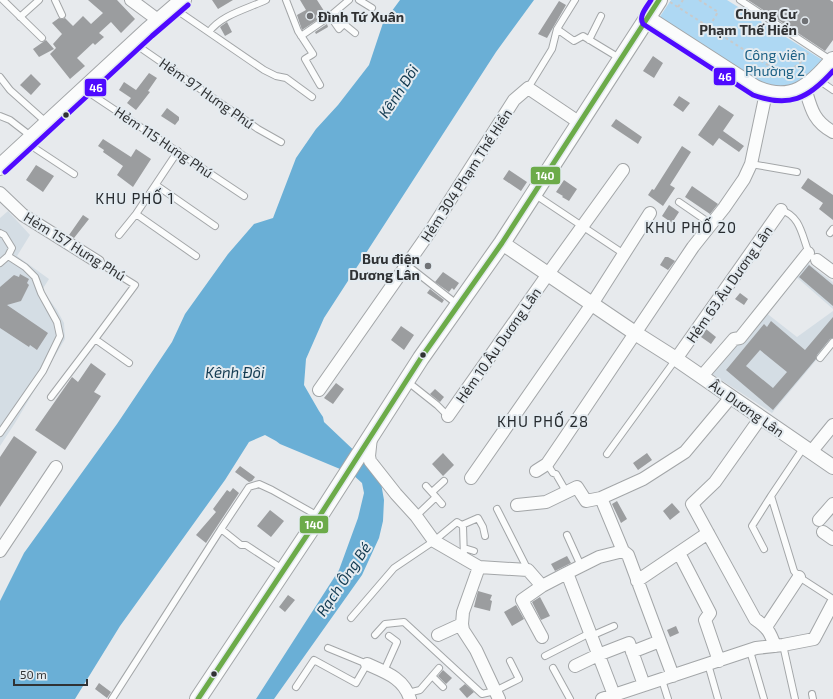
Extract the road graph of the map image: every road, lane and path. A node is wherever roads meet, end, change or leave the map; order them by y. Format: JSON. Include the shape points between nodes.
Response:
{"nodes":[{"id":1,"x":3,"y":0,"type":"edge"},
{"id":2,"x":39,"y":0,"type":"edge"},
{"id":3,"x":55,"y":0,"type":"edge"},
{"id":4,"x":131,"y":0,"type":"edge"},
{"id":5,"x":266,"y":0,"type":"edge"},
{"id":6,"x":286,"y":0,"type":"edge"},
{"id":7,"x":349,"y":0,"type":"edge"},
{"id":8,"x":359,"y":0,"type":"edge"},
{"id":9,"x":575,"y":0,"type":"edge"},
{"id":10,"x":659,"y":0,"type":"edge"},
{"id":11,"x":668,"y":0,"type":"edge"},
{"id":12,"x":683,"y":0,"type":"edge"},
{"id":13,"x":699,"y":0,"type":"edge"},
{"id":14,"x":740,"y":0,"type":"edge"},
{"id":15,"x":179,"y":4,"type":"edge"},
{"id":16,"x":678,"y":7,"type":"junction"},
{"id":17,"x":372,"y":8,"type":"dead end"},
{"id":18,"x":62,"y":15,"type":"dead end"},
{"id":19,"x":330,"y":16,"type":"junction"},
{"id":20,"x":601,"y":16,"type":"dead end"},
{"id":21,"x":20,"y":17,"type":"junction"},
{"id":22,"x":648,"y":19,"type":"junction"},
{"id":23,"x":158,"y":20,"type":"junction"},
{"id":24,"x":709,"y":27,"type":"junction"},
{"id":25,"x":557,"y":29,"type":"junction"},
{"id":26,"x":209,"y":32,"type":"junction"},
{"id":27,"x":355,"y":32,"type":"dead end"},
{"id":28,"x":301,"y":36,"type":"junction"},
{"id":29,"x":42,"y":38,"type":"dead end"},
{"id":30,"x":589,"y":40,"type":"junction"},
{"id":31,"x":134,"y":43,"type":"junction"},
{"id":32,"x":812,"y":48,"type":"junction"},
{"id":33,"x":621,"y":59,"type":"junction"},
{"id":34,"x":833,"y":60,"type":"edge"},
{"id":35,"x":0,"y":76,"type":"edge"},
{"id":36,"x":810,"y":83,"type":"junction"},
{"id":37,"x":6,"y":84,"type":"junction"},
{"id":38,"x":320,"y":85,"type":"dead end"},
{"id":39,"x":528,"y":88,"type":"junction"},
{"id":40,"x":0,"y":89,"type":"edge"},
{"id":41,"x":84,"y":89,"type":"junction"},
{"id":42,"x":833,"y":90,"type":"edge"},
{"id":43,"x":766,"y":93,"type":"junction"},
{"id":44,"x":312,"y":97,"type":"dead end"},
{"id":45,"x":0,"y":116,"type":"edge"},
{"id":46,"x":47,"y":123,"type":"junction"},
{"id":47,"x":580,"y":123,"type":"junction"},
{"id":48,"x":833,"y":132,"type":"edge"},
{"id":49,"x":29,"y":140,"type":"junction"},
{"id":50,"x":281,"y":142,"type":"dead end"},
{"id":51,"x":178,"y":152,"type":"junction"},
{"id":52,"x":751,"y":164,"type":"junction"},
{"id":53,"x":0,"y":167,"type":"edge"},
{"id":54,"x":623,"y":170,"type":"dead end"},
{"id":55,"x":796,"y":172,"type":"dead end"},
{"id":56,"x":74,"y":174,"type":"dead end"},
{"id":57,"x":156,"y":185,"type":"junction"},
{"id":58,"x":0,"y":193,"type":"edge"},
{"id":59,"x":534,"y":194,"type":"junction"},
{"id":60,"x":244,"y":196,"type":"dead end"},
{"id":61,"x":679,"y":202,"type":"dead end"},
{"id":62,"x":781,"y":210,"type":"joint"},
{"id":63,"x":650,"y":213,"type":"dead end"},
{"id":64,"x":136,"y":214,"type":"junction"},
{"id":65,"x":711,"y":224,"type":"junction"},
{"id":66,"x":215,"y":226,"type":"dead end"},
{"id":67,"x":582,"y":226,"type":"junction"},
{"id":68,"x":0,"y":233,"type":"edge"},
{"id":69,"x":119,"y":235,"type":"dead end"},
{"id":70,"x":502,"y":243,"type":"junction"},
{"id":71,"x":624,"y":254,"type":"junction"},
{"id":72,"x":8,"y":256,"type":"junction"},
{"id":73,"x":196,"y":256,"type":"dead end"},
{"id":74,"x":813,"y":256,"type":"junction"},
{"id":75,"x":98,"y":262,"type":"joint"},
{"id":76,"x":0,"y":263,"type":"edge"},
{"id":77,"x":407,"y":265,"type":"junction"},
{"id":78,"x":833,"y":272,"type":"edge"},
{"id":79,"x":548,"y":274,"type":"junction"},
{"id":80,"x":592,"y":304,"type":"junction"},
{"id":81,"x":458,"y":305,"type":"junction"},
{"id":82,"x":635,"y":333,"type":"junction"},
{"id":83,"x":95,"y":339,"type":"junction"},
{"id":84,"x":833,"y":342,"type":"edge"},
{"id":85,"x":676,"y":358,"type":"junction"},
{"id":86,"x":820,"y":358,"type":"dead end"},
{"id":87,"x":129,"y":363,"type":"dead end"},
{"id":88,"x":702,"y":376,"type":"junction"},
{"id":89,"x":406,"y":381,"type":"junction"},
{"id":90,"x":319,"y":390,"type":"dead end"},
{"id":91,"x":52,"y":397,"type":"dead end"},
{"id":92,"x":731,"y":397,"type":"junction"},
{"id":93,"x":448,"y":416,"type":"joint"},
{"id":94,"x":761,"y":417,"type":"junction"},
{"id":95,"x":833,"y":425,"type":"edge"},
{"id":96,"x":0,"y":433,"type":"edge"},
{"id":97,"x":367,"y":442,"type":"junction"},
{"id":98,"x":807,"y":449,"type":"junction"},
{"id":99,"x":607,"y":454,"type":"dead end"},
{"id":100,"x":547,"y":464,"type":"junction"},
{"id":101,"x":56,"y":466,"type":"dead end"},
{"id":102,"x":833,"y":467,"type":"edge"},
{"id":103,"x":536,"y":471,"type":"dead end"},
{"id":104,"x":471,"y":478,"type":"dead end"},
{"id":105,"x":444,"y":481,"type":"dead end"},
{"id":106,"x":426,"y":486,"type":"dead end"},
{"id":107,"x":567,"y":493,"type":"junction"},
{"id":108,"x":434,"y":495,"type":"junction"},
{"id":109,"x":770,"y":496,"type":"junction"},
{"id":110,"x":601,"y":498,"type":"junction"},
{"id":111,"x":442,"y":504,"type":"dead end"},
{"id":112,"x":833,"y":504,"type":"edge"},
{"id":113,"x":517,"y":505,"type":"dead end"},
{"id":114,"x":496,"y":509,"type":"dead end"},
{"id":115,"x":416,"y":516,"type":"junction"},
{"id":116,"x":319,"y":517,"type":"junction"},
{"id":117,"x":462,"y":525,"type":"junction"},
{"id":118,"x":220,"y":529,"type":"junction"},
{"id":119,"x":708,"y":533,"type":"junction"},
{"id":120,"x":567,"y":535,"type":"dead end"},
{"id":121,"x":485,"y":536,"type":"dead end"},
{"id":122,"x":833,"y":539,"type":"edge"},
{"id":123,"x":434,"y":541,"type":"junction"},
{"id":124,"x":764,"y":549,"type":"dead end"},
{"id":125,"x":0,"y":551,"type":"edge"},
{"id":126,"x":474,"y":551,"type":"dead end"},
{"id":127,"x":623,"y":551,"type":"junction"},
{"id":128,"x":679,"y":553,"type":"junction"},
{"id":129,"x":464,"y":554,"type":"junction"},
{"id":130,"x":581,"y":566,"type":"junction"},
{"id":131,"x":479,"y":567,"type":"junction"},
{"id":132,"x":284,"y":570,"type":"junction"},
{"id":133,"x":528,"y":570,"type":"junction"},
{"id":134,"x":566,"y":573,"type":"junction"},
{"id":135,"x":799,"y":577,"type":"junction"},
{"id":136,"x":637,"y":581,"type":"junction"},
{"id":137,"x":542,"y":586,"type":"junction"},
{"id":138,"x":833,"y":599,"type":"edge"},
{"id":139,"x":833,"y":603,"type":"edge"},
{"id":140,"x":352,"y":618,"type":"dead end"},
{"id":141,"x":462,"y":624,"type":"junction"},
{"id":142,"x":614,"y":626,"type":"dead end"},
{"id":143,"x":766,"y":627,"type":"junction"},
{"id":144,"x":591,"y":634,"type":"junction"},
{"id":145,"x":375,"y":635,"type":"dead end"},
{"id":146,"x":438,"y":635,"type":"dead end"},
{"id":147,"x":389,"y":636,"type":"dead end"},
{"id":148,"x":542,"y":637,"type":"dead end"},
{"id":149,"x":660,"y":641,"type":"junction"},
{"id":150,"x":779,"y":646,"type":"junction"},
{"id":151,"x":328,"y":648,"type":"dead end"},
{"id":152,"x":750,"y":651,"type":"junction"},
{"id":153,"x":632,"y":652,"type":"junction"},
{"id":154,"x":598,"y":655,"type":"junction"},
{"id":155,"x":545,"y":656,"type":"dead end"},
{"id":156,"x":510,"y":661,"type":"dead end"},
{"id":157,"x":714,"y":663,"type":"junction"},
{"id":158,"x":367,"y":664,"type":"junction"},
{"id":159,"x":575,"y":666,"type":"dead end"},
{"id":160,"x":439,"y":668,"type":"dead end"},
{"id":161,"x":552,"y":668,"type":"dead end"},
{"id":162,"x":384,"y":671,"type":"junction"},
{"id":163,"x":432,"y":676,"type":"junction"},
{"id":164,"x":667,"y":678,"type":"junction"},
{"id":165,"x":644,"y":686,"type":"junction"},
{"id":166,"x":296,"y":687,"type":"dead end"},
{"id":167,"x":443,"y":687,"type":"dead end"},
{"id":168,"x":497,"y":695,"type":"edge"},
{"id":169,"x":409,"y":696,"type":"edge"},
{"id":170,"x":615,"y":697,"type":"edge"},
{"id":171,"x":112,"y":699,"type":"edge"},
{"id":172,"x":198,"y":699,"type":"edge"},
{"id":173,"x":570,"y":699,"type":"edge"},
{"id":174,"x":602,"y":699,"type":"edge"},
{"id":175,"x":668,"y":699,"type":"edge"},
{"id":176,"x":718,"y":699,"type":"edge"},
{"id":177,"x":764,"y":699,"type":"edge"},
{"id":178,"x":796,"y":699,"type":"edge"}],
"edges":[{"from":1,"to":21,"type":"lane"},
{"from":2,"to":21,"type":"lane"},
{"from":3,"to":18,"type":"lane"},
{"from":4,"to":23,"type":"street"},
{"from":5,"to":26,"type":"lane","via":[[221,20]]},
{"from":6,"to":28,"type":"lane"},
{"from":7,"to":19,"type":"lane"},
{"from":8,"to":17,"type":"lane"},
{"from":9,"to":25,"type":"lane","name":"Hẻm 304 Phạm Thế Hiển"},
{"from":10,"to":22,"type":"main road"},
{"from":11,"to":16,"type":"path"},
{"from":12,"to":16,"type":"path"},
{"from":13,"to":24,"type":"path","via":[[718,12]]},
{"from":14,"to":32,"type":"lane"},
{"from":15,"to":23,"type":"main road"},
{"from":15,"to":26,"type":"lane"},
{"from":16,"to":24,"type":"path"},
{"from":19,"to":27,"type":"lane","via":[[340,29],[344,24]]},
{"from":19,"to":28,"type":"lane"},
{"from":20,"to":30,"type":"lane"},
{"from":21,"to":29,"type":"lane"},
{"from":22,"to":33,"type":"main road"},
{"from":22,"to":43,"type":"main road"},
{"from":23,"to":31,"type":"main road"},
{"from":24,"to":32,"type":"path","via":[[766,64],[780,69],[799,65]]},
{"from":25,"to":30,"type":"lane","via":[[574,41],[583,36]]},
{"from":25,"to":39,"type":"lane","name":"Hẻm 304 Phạm Thế Hiển","via":[[552,49]]},
{"from":26,"to":44,"type":"lane","via":[[264,70],[286,78]]},
{"from":28,"to":38,"type":"lane","via":[[313,54],[305,59]]},
{"from":30,"to":33,"type":"lane"},
{"from":31,"to":41,"type":"main road"},
{"from":31,"to":50,"type":"lane","name":"Hẻm 97 Hưng Phú","via":[[258,129]]},
{"from":32,"to":34,"type":"lane"},
{"from":33,"to":47,"type":"main road"},
{"from":34,"to":36,"type":"main road"},
{"from":35,"to":37,"type":"lane"},
{"from":36,"to":42,"type":"lane"},
{"from":36,"to":43,"type":"main road","via":[[796,92],[779,95]]},
{"from":36,"to":48,"type":"street","via":[[813,114]]},
{"from":37,"to":40,"type":"lane"},
{"from":37,"to":46,"type":"lane"},
{"from":39,"to":47,"type":"street"},
{"from":39,"to":77,"type":"street","name":"Hẻm 304 Phạm Thế Hiển","via":[[514,100]]},
{"from":41,"to":46,"type":"main road"},
{"from":41,"to":51,"type":"lane","name":"Hẻm 115 Hưng Phú"},
{"from":43,"to":52,"type":"street"},
{"from":45,"to":49,"type":"lane","via":[[10,120]]},
{"from":46,"to":49,"type":"main road"},
{"from":47,"to":59,"type":"main road"},
{"from":49,"to":53,"type":"main road"},
{"from":49,"to":56,"type":"lane"},
{"from":51,"to":57,"type":"lane"},
{"from":51,"to":60,"type":"lane","name":"Hẻm 115 Hưng Phú"},
{"from":52,"to":55,"type":"lane"},
{"from":52,"to":65,"type":"street","via":[[744,179]]},
{"from":54,"to":67,"type":"street","name":"Hẻm 10 Âu Dương Lân"},
{"from":57,"to":64,"type":"lane"},
{"from":57,"to":66,"type":"lane"},
{"from":58,"to":75,"type":"street","name":"Hẻm 157 Hưng Phú","via":[[23,215]]},
{"from":59,"to":67,"type":"lane"},
{"from":59,"to":70,"type":"main road"},
{"from":61,"to":65,"type":"lane"},
{"from":62,"to":74,"type":"lane","via":[[796,219]]},
{"from":62,"to":85,"type":"street","name":"Hẻm 63 Âu Dương Lân"},
{"from":63,"to":71,"type":"street"},
{"from":64,"to":69,"type":"lane"},
{"from":64,"to":73,"type":"lane"},
{"from":65,"to":82,"type":"street"},
{"from":67,"to":71,"type":"lane"},
{"from":67,"to":79,"type":"street","name":"Hẻm 10 Âu Dương Lân"},
{"from":68,"to":72,"type":"lane","via":[[12,248]]},
{"from":70,"to":79,"type":"street","name":"Âu Dương Lân"},
{"from":70,"to":81,"type":"main road"},
{"from":71,"to":80,"type":"street"},
{"from":72,"to":76,"type":"lane"},
{"from":72,"to":96,"type":"lane","via":[[35,277],[57,322],[60,336],[44,371]]},
{"from":74,"to":78,"type":"street"},
{"from":74,"to":88,"type":"street","via":[[740,338],[734,339]]},
{"from":75,"to":83,"type":"lane","name":"Hẻm 157 Hưng Phú","via":[[135,285]]},
{"from":77,"to":81,"type":"lane"},
{"from":77,"to":90,"type":"street","name":"Hẻm 304 Phạm Thế Hiển"},
{"from":79,"to":80,"type":"street","name":"Âu Dương Lân"},
{"from":79,"to":93,"type":"street","name":"Hẻm 10 Âu Dương Lân"},
{"from":80,"to":82,"type":"street","name":"Âu Dương Lân"},
{"from":80,"to":104,"type":"street"},
{"from":81,"to":89,"type":"main road"},
{"from":82,"to":85,"type":"street","name":"Âu Dương Lân"},
{"from":82,"to":100,"type":"street"},
{"from":83,"to":87,"type":"lane"},
{"from":83,"to":91,"type":"lane","name":"Hẻm 157 Hưng Phú"},
{"from":84,"to":86,"type":"lane"},
{"from":85,"to":88,"type":"street","name":"Âu Dương Lân"},
{"from":85,"to":99,"type":"lane"},
{"from":88,"to":92,"type":"street","name":"Âu Dương Lân"},
{"from":89,"to":93,"type":"lane"},
{"from":89,"to":97,"type":"main road"},
{"from":92,"to":94,"type":"street","name":"Âu Dương Lân"},
{"from":92,"to":110,"type":"street","via":[[685,452],[643,479]]},
{"from":94,"to":98,"type":"street","name":"Âu Dương Lân"},
{"from":94,"to":119,"type":"street","via":[[715,482],[692,504]]},
{"from":95,"to":98,"type":"street"},
{"from":97,"to":115,"type":"street","via":[[370,461]]},
{"from":97,"to":116,"type":"main road"},
{"from":98,"to":102,"type":"street","name":"Âu Dương Lân"},
{"from":98,"to":109,"type":"lane"},
{"from":100,"to":103,"type":"street"},
{"from":100,"to":107,"type":"lane"},
{"from":101,"to":125,"type":"street"},
{"from":105,"to":108,"type":"lane"},
{"from":106,"to":108,"type":"lane"},
{"from":107,"to":110,"type":"street","via":[[577,487],[586,501]]},
{"from":107,"to":113,"type":"street","via":[[546,502]]},
{"from":108,"to":111,"type":"lane"},
{"from":108,"to":115,"type":"lane"},
{"from":109,"to":124,"type":"lane","via":[[752,526]]},
{"from":109,"to":135,"type":"lane","via":[[794,571]]},
{"from":110,"to":127,"type":"street"},
{"from":112,"to":122,"type":"street","via":[[821,526]]},
{"from":114,"to":133,"type":"lane"},
{"from":115,"to":123,"type":"street"},
{"from":116,"to":118,"type":"lane","via":[[259,484],[249,487]]},
{"from":116,"to":132,"type":"main road"},
{"from":117,"to":121,"type":"lane","via":[[478,518]]},
{"from":117,"to":123,"type":"lane","via":[[457,522]]},
{"from":117,"to":129,"type":"lane"},
{"from":118,"to":132,"type":"lane","via":[[241,545],[246,545]]},
{"from":118,"to":171,"type":"lane"},
{"from":119,"to":128,"type":"street"},
{"from":119,"to":143,"type":"street","via":[[755,619]]},
{"from":120,"to":130,"type":"lane"},
{"from":123,"to":129,"type":"street"},
{"from":123,"to":140,"type":"lane","via":[[394,568]]},
{"from":126,"to":129,"type":"lane"},
{"from":127,"to":130,"type":"street","via":[[599,557]]},
{"from":127,"to":136,"type":"street","via":[[628,555]]},
{"from":128,"to":136,"type":"street"},
{"from":128,"to":157,"type":"street","via":[[710,614],[705,620]]},
{"from":129,"to":131,"type":"street"},
{"from":130,"to":134,"type":"street"},
{"from":131,"to":133,"type":"street"},
{"from":131,"to":141,"type":"street","via":[[463,612]]},
{"from":132,"to":172,"type":"main road"},
{"from":133,"to":137,"type":"street"},
{"from":134,"to":137,"type":"street"},
{"from":134,"to":144,"type":"street"},
{"from":135,"to":138,"type":"lane"},
{"from":135,"to":143,"type":"street"},
{"from":136,"to":149,"type":"street"},
{"from":137,"to":148,"type":"street","via":[[522,600]]},
{"from":139,"to":150,"type":"street","via":[[814,639]]},
{"from":141,"to":146,"type":"street"},
{"from":141,"to":168,"type":"street"},
{"from":142,"to":144,"type":"lane"},
{"from":143,"to":150,"type":"street"},
{"from":144,"to":154,"type":"street"},
{"from":144,"to":155,"type":"lane"},
{"from":145,"to":168,"type":"lane","via":[[385,624],[404,622],[482,694]]},
{"from":147,"to":162,"type":"lane","via":[[397,642]]},
{"from":149,"to":153,"type":"street"},
{"from":149,"to":164,"type":"street"},
{"from":150,"to":152,"type":"street"},
{"from":150,"to":178,"type":"lane"},
{"from":151,"to":158,"type":"lane"},
{"from":152,"to":157,"type":"street"},
{"from":152,"to":177,"type":"lane"},
{"from":153,"to":154,"type":"street","via":[[629,643]]},
{"from":153,"to":165,"type":"street"},
{"from":154,"to":159,"type":"street"},
{"from":154,"to":170,"type":"street"},
{"from":156,"to":168,"type":"lane","via":[[519,678]]},
{"from":157,"to":164,"type":"street"},
{"from":157,"to":176,"type":"lane"},
{"from":158,"to":162,"type":"street"},
{"from":158,"to":166,"type":"lane","via":[[356,683],[314,660]]},
{"from":160,"to":163,"type":"lane"},
{"from":161,"to":173,"type":"lane"},
{"from":162,"to":169,"type":"street","via":[[400,681]]},
{"from":163,"to":167,"type":"lane"},
{"from":163,"to":169,"type":"lane","via":[[420,690]]},
{"from":164,"to":165,"type":"street"},
{"from":164,"to":175,"type":"lane"},
{"from":165,"to":170,"type":"street"},
{"from":170,"to":174,"type":"street"}]}
